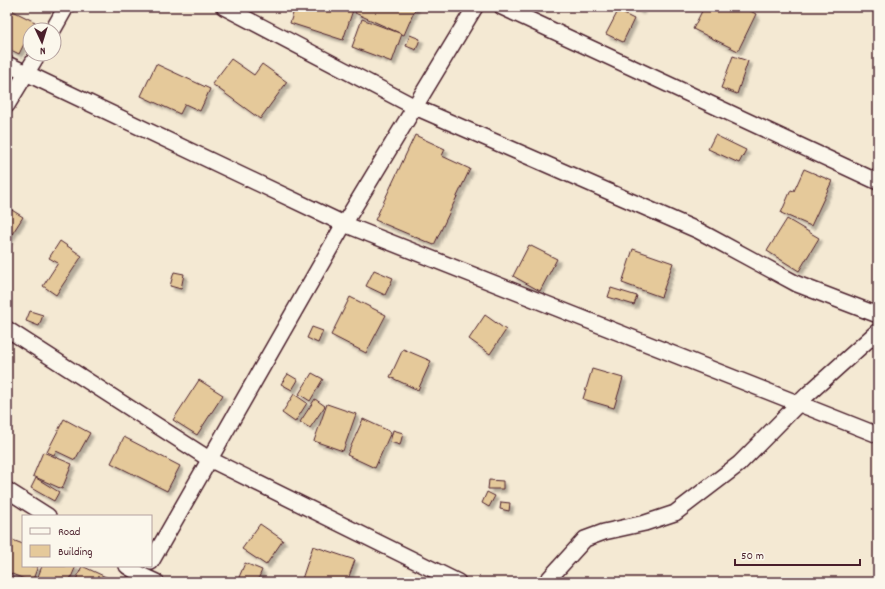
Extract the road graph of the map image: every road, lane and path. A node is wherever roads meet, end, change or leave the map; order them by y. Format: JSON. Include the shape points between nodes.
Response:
{"nodes":[{"id":1,"x":66,"y":7,"type":"edge"},
{"id":2,"x":224,"y":7,"type":"edge"},
{"id":3,"x":475,"y":7,"type":"edge"},
{"id":4,"x":502,"y":7,"type":"edge"},
{"id":5,"x":58,"y":22,"type":"edge"},
{"id":6,"x":34,"y":62,"type":"edge"},
{"id":7,"x":7,"y":64,"type":"edge"},
{"id":8,"x":27,"y":74,"type":"junction"},
{"id":9,"x":7,"y":105,"type":"edge"},
{"id":10,"x":415,"y":107,"type":"junction"},
{"id":11,"x":878,"y":182,"type":"edge"},
{"id":12,"x":344,"y":224,"type":"junction"},
{"id":13,"x":878,"y":315,"type":"edge"},
{"id":14,"x":7,"y":330,"type":"edge"},
{"id":15,"x":878,"y":332,"type":"edge"},
{"id":16,"x":799,"y":403,"type":"junction"},
{"id":17,"x":878,"y":435,"type":"edge"},
{"id":18,"x":209,"y":459,"type":"junction"},
{"id":19,"x":7,"y":490,"type":"edge"},
{"id":20,"x":46,"y":515,"type":"edge"},
{"id":21,"x":152,"y":560,"type":"edge"},
{"id":22,"x":129,"y":567,"type":"edge"},
{"id":23,"x":147,"y":576,"type":"edge"},
{"id":24,"x":458,"y":582,"type":"edge"},
{"id":25,"x":546,"y":582,"type":"edge"}],
"edges":[{"from":1,"to":5,"type":"street"},
{"from":2,"to":10,"type":"street"},
{"from":3,"to":10,"type":"street"},
{"from":4,"to":11,"type":"street"},
{"from":6,"to":8,"type":"street"},
{"from":7,"to":8,"type":"street"},
{"from":8,"to":9,"type":"street"},
{"from":8,"to":12,"type":"street"},
{"from":10,"to":12,"type":"street"},
{"from":10,"to":13,"type":"street","via":[[699,231],[797,284]]},
{"from":12,"to":16,"type":"street"},
{"from":12,"to":18,"type":"street"},
{"from":14,"to":18,"type":"street"},
{"from":15,"to":16,"type":"street"},
{"from":16,"to":17,"type":"street"},
{"from":16,"to":25,"type":"street","via":[[739,464],[675,513],[585,539]]},
{"from":18,"to":21,"type":"street"},
{"from":18,"to":24,"type":"street"},
{"from":19,"to":20,"type":"street"},
{"from":22,"to":23,"type":"street"}]}
